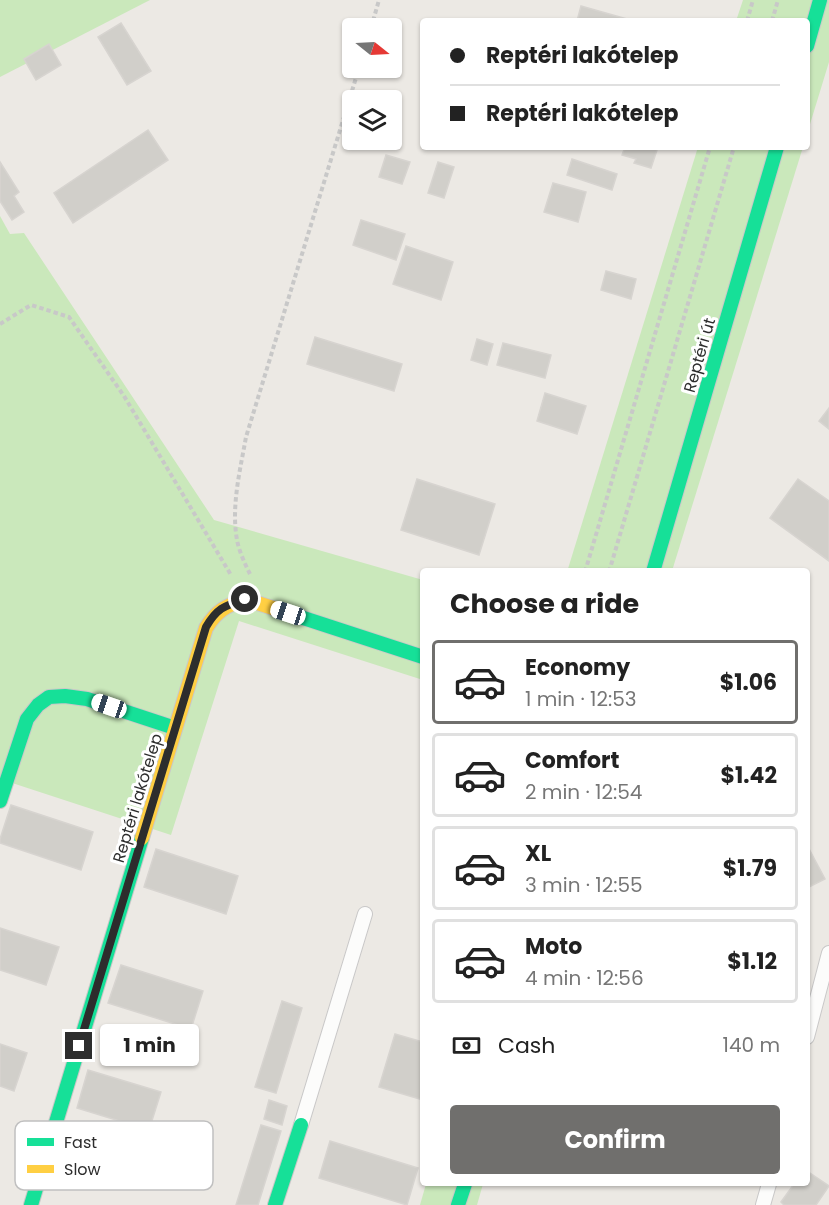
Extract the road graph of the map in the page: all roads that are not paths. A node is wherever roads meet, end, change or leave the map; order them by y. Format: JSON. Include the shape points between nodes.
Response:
{"nodes":[{"id":1,"x":820,"y":0,"type":"edge"},
{"id":2,"x":810,"y":35,"type":"edge"},
{"id":3,"x":776,"y":150,"type":"edge"},
{"id":4,"x":654,"y":568,"type":"edge"},
{"id":5,"x":420,"y":656,"type":"edge"},
{"id":6,"x":175,"y":728,"type":"junction"},
{"id":7,"x":0,"y":801,"type":"edge"},
{"id":8,"x":365,"y":914,"type":"dead end"},
{"id":9,"x":829,"y":953,"type":"edge"},
{"id":10,"x":810,"y":1026,"type":"edge"},
{"id":11,"x":56,"y":1121,"type":"edge"},
{"id":12,"x":301,"y":1125,"type":"joint"},
{"id":13,"x":464,"y":1186,"type":"edge"},
{"id":14,"x":768,"y":1186,"type":"edge"},
{"id":15,"x":36,"y":1190,"type":"edge"},
{"id":16,"x":31,"y":1205,"type":"edge"},
{"id":17,"x":275,"y":1205,"type":"edge"},
{"id":18,"x":458,"y":1205,"type":"edge"},
{"id":19,"x":763,"y":1205,"type":"edge"}],
"edges":[{"from":1,"to":2,"type":"street"},
{"from":3,"to":4,"type":"street","name":"Reptéri út"},
{"from":5,"to":6,"type":"street","name":"Reptéri lakótelep","via":[[245,599],[226,605],[206,627]]},
{"from":6,"to":7,"type":"street","via":[[87,699],[48,697],[27,719]]},
{"from":6,"to":11,"type":"street","name":"Reptéri lakótelep"},
{"from":8,"to":12,"type":"lane"},
{"from":9,"to":10,"type":"lane"},
{"from":12,"to":17,"type":"street"},
{"from":13,"to":18,"type":"street"},
{"from":14,"to":19,"type":"lane"},
{"from":15,"to":16,"type":"street","name":"Reptéri lakótelep"}]}
